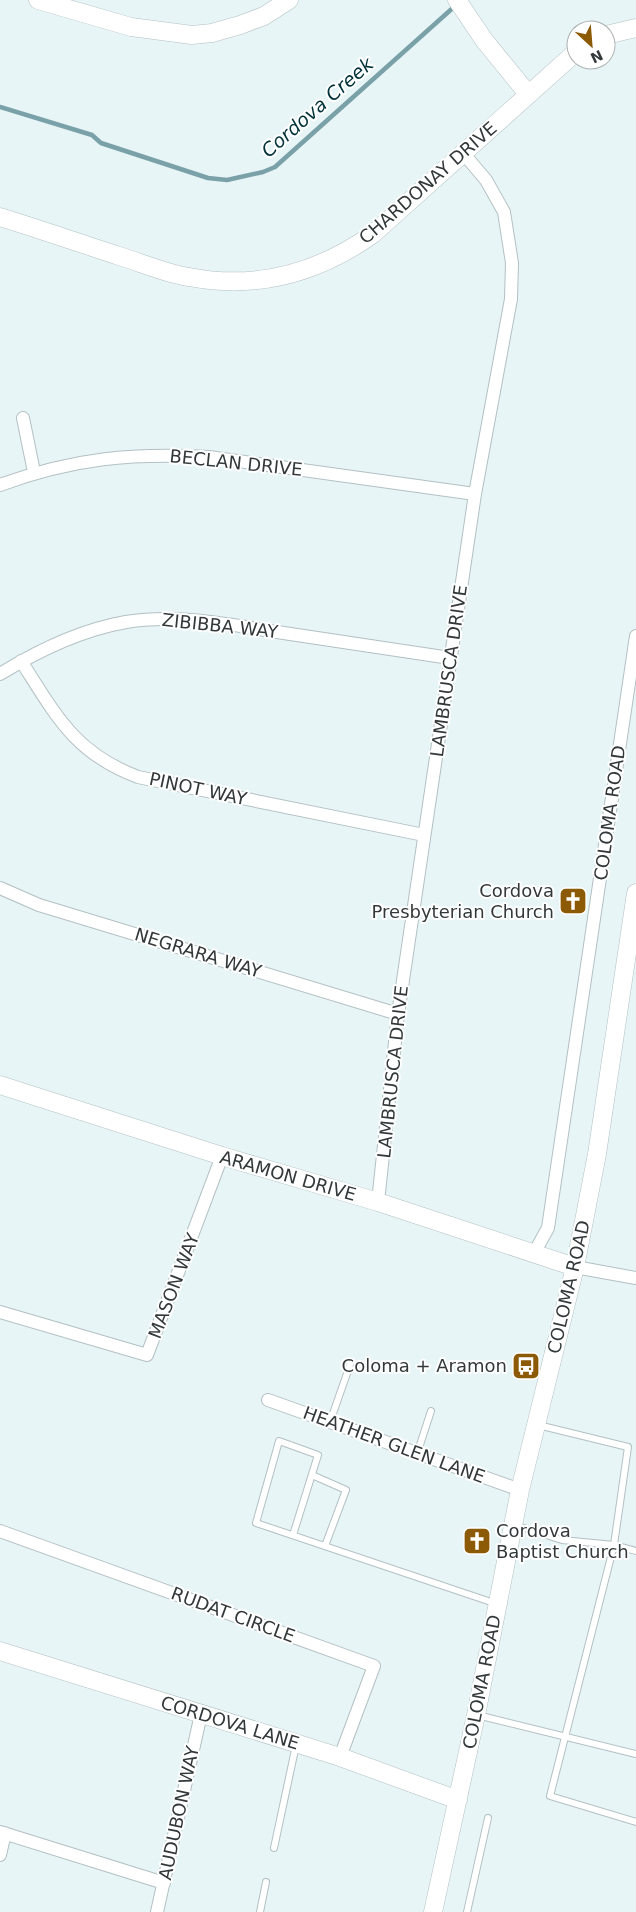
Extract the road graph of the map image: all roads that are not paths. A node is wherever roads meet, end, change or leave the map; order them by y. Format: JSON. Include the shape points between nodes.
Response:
{"nodes":[{"id":1,"x":38,"y":0,"type":"edge"},
{"id":2,"x":285,"y":1,"type":"edge"},
{"id":3,"x":459,"y":3,"type":"edge"},
{"id":4,"x":64,"y":4,"type":"edge"},
{"id":5,"x":636,"y":28,"type":"edge"},
{"id":6,"x":616,"y":31,"type":"edge"},
{"id":7,"x":566,"y":61,"type":"edge"},
{"id":8,"x":528,"y":94,"type":"junction"},
{"id":9,"x":463,"y":153,"type":"junction"},
{"id":10,"x":0,"y":217,"type":"edge"},
{"id":11,"x":23,"y":418,"type":"dead end"},
{"id":12,"x":34,"y":472,"type":"junction"},
{"id":13,"x":0,"y":485,"type":"edge"},
{"id":14,"x":474,"y":494,"type":"junction"},
{"id":15,"x":636,"y":636,"type":"edge"},
{"id":16,"x":450,"y":658,"type":"junction"},
{"id":17,"x":21,"y":661,"type":"junction"},
{"id":18,"x":0,"y":674,"type":"edge"},
{"id":19,"x":424,"y":835,"type":"junction"},
{"id":20,"x":0,"y":888,"type":"edge"},
{"id":21,"x":636,"y":893,"type":"edge"},
{"id":22,"x":634,"y":925,"type":"edge"},
{"id":23,"x":398,"y":1014,"type":"junction"},
{"id":24,"x":0,"y":1085,"type":"edge"},
{"id":25,"x":222,"y":1156,"type":"junction"},
{"id":26,"x":378,"y":1202,"type":"junction"},
{"id":27,"x":534,"y":1253,"type":"junction"},
{"id":28,"x":575,"y":1267,"type":"junction"},
{"id":29,"x":636,"y":1278,"type":"edge"},
{"id":30,"x":0,"y":1312,"type":"edge"},
{"id":31,"x":351,"y":1362,"type":"dead end"},
{"id":32,"x":268,"y":1400,"type":"dead end"},
{"id":33,"x":431,"y":1411,"type":"dead end"},
{"id":34,"x":330,"y":1422,"type":"junction"},
{"id":35,"x":537,"y":1424,"type":"junction"},
{"id":36,"x":417,"y":1454,"type":"junction"},
{"id":37,"x":312,"y":1475,"type":"junction"},
{"id":38,"x":520,"y":1490,"type":"junction"},
{"id":39,"x":513,"y":1524,"type":"junction"},
{"id":40,"x":0,"y":1531,"type":"edge"},
{"id":41,"x":293,"y":1535,"type":"junction"},
{"id":42,"x":326,"y":1546,"type":"junction"},
{"id":43,"x":614,"y":1546,"type":"junction"},
{"id":44,"x":636,"y":1550,"type":"edge"},
{"id":45,"x":498,"y":1604,"type":"junction"},
{"id":46,"x":0,"y":1651,"type":"edge"},
{"id":47,"x":201,"y":1714,"type":"junction"},
{"id":48,"x":476,"y":1714,"type":"junction"},
{"id":49,"x":563,"y":1737,"type":"junction"},
{"id":50,"x":297,"y":1744,"type":"junction"},
{"id":51,"x":636,"y":1754,"type":"edge"},
{"id":52,"x":340,"y":1757,"type":"junction"},
{"id":53,"x":458,"y":1800,"type":"junction"},
{"id":54,"x":488,"y":1818,"type":"dead end"},
{"id":55,"x":636,"y":1822,"type":"edge"},
{"id":56,"x":2,"y":1833,"type":"edge"},
{"id":57,"x":274,"y":1848,"type":"dead end"},
{"id":58,"x":0,"y":1855,"type":"edge"},
{"id":59,"x":266,"y":1882,"type":"dead end"},
{"id":60,"x":164,"y":1883,"type":"junction"},
{"id":61,"x":157,"y":1912,"type":"edge"},
{"id":62,"x":260,"y":1912,"type":"edge"},
{"id":63,"x":433,"y":1912,"type":"edge"},
{"id":64,"x":466,"y":1912,"type":"edge"}],
"edges":[{"from":1,"to":4,"type":"street"},
{"from":2,"to":4,"type":"street","via":[[240,25],[192,35],[132,27]]},
{"from":3,"to":8,"type":"street"},
{"from":5,"to":6,"type":"street"},
{"from":7,"to":8,"type":"street","name":"CHARDONAY DRIVE"},
{"from":8,"to":9,"type":"street","name":"CHARDONAY DRIVE"},
{"from":9,"to":10,"type":"street","name":"CHARDONAY DRIVE","via":[[373,234],[349,251],[305,271],[261,280],[236,282],[188,277]]},
{"from":9,"to":14,"type":"street","name":"LAMBRUSCA DRIVE","via":[[486,180],[504,212],[512,263],[512,299]]},
{"from":11,"to":12,"type":"street"},
{"from":12,"to":13,"type":"street","name":"BECLAN DRIVE"},
{"from":12,"to":14,"type":"street","name":"BECLAN DRIVE","via":[[92,459],[184,455]]},
{"from":14,"to":16,"type":"street","name":"LAMBRUSCA DRIVE"},
{"from":15,"to":27,"type":"street","name":"COLOMA ROAD","via":[[548,1228]]},
{"from":16,"to":17,"type":"street","name":"ZIBIBBA WAY","via":[[197,620],[168,619],[125,622],[93,630]]},
{"from":16,"to":19,"type":"street","name":"LAMBRUSCA DRIVE"},
{"from":17,"to":18,"type":"street","name":"ZIBIBBA WAY"},
{"from":17,"to":19,"type":"street","name":"PINOT WAY","via":[[64,726],[85,748],[119,770],[138,777]]},
{"from":19,"to":23,"type":"street","name":"LAMBRUSCA DRIVE"},
{"from":20,"to":23,"type":"street","name":"NEGRARA WAY","via":[[39,905]]},
{"from":21,"to":22,"type":"street","name":"COLOMA ROAD"},
{"from":22,"to":28,"type":"street","name":"COLOMA ROAD"},
{"from":23,"to":26,"type":"street","name":"LAMBRUSCA DRIVE"},
{"from":24,"to":25,"type":"street","name":"ARAMON DRIVE"},
{"from":25,"to":26,"type":"street","name":"ARAMON DRIVE"},
{"from":25,"to":30,"type":"street","name":"MASON WAY","via":[[147,1355]]},
{"from":26,"to":27,"type":"street","name":"ARAMON DRIVE"},
{"from":27,"to":28,"type":"street","name":"ARAMON DRIVE"},
{"from":28,"to":29,"type":"street"},
{"from":28,"to":35,"type":"street","name":"COLOMA ROAD"},
{"from":31,"to":34,"type":"lane"},
{"from":32,"to":34,"type":"street","name":"HEATHER GLEN LANE"},
{"from":33,"to":36,"type":"lane"},
{"from":34,"to":36,"type":"street","name":"HEATHER GLEN LANE"},
{"from":35,"to":38,"type":"street","name":"COLOMA ROAD"},
{"from":35,"to":43,"type":"lane","via":[[628,1447]]},
{"from":36,"to":38,"type":"street","name":"HEATHER GLEN LANE"},
{"from":37,"to":41,"type":"lane"},
{"from":37,"to":41,"type":"lane","via":[[318,1456],[279,1441],[256,1523]]},
{"from":37,"to":42,"type":"lane","via":[[346,1490]]},
{"from":38,"to":39,"type":"street","name":"COLOMA ROAD"},
{"from":39,"to":43,"type":"lane","via":[[562,1540]]},
{"from":39,"to":45,"type":"street","name":"COLOMA ROAD"},
{"from":40,"to":52,"type":"street","name":"RUDAT CIRCLE","via":[[374,1666]]},
{"from":41,"to":42,"type":"lane"},
{"from":42,"to":45,"type":"lane"},
{"from":43,"to":44,"type":"lane"},
{"from":43,"to":49,"type":"lane"},
{"from":45,"to":48,"type":"street","name":"COLOMA ROAD"},
{"from":46,"to":47,"type":"street","name":"CORDOVA LANE"},
{"from":47,"to":50,"type":"street","name":"CORDOVA LANE"},
{"from":47,"to":60,"type":"street","name":"AUDUBON WAY"},
{"from":48,"to":49,"type":"lane"},
{"from":48,"to":53,"type":"street","name":"COLOMA ROAD"},
{"from":49,"to":51,"type":"lane"},
{"from":49,"to":55,"type":"lane","via":[[550,1796]]},
{"from":50,"to":52,"type":"street","name":"CORDOVA LANE"},
{"from":50,"to":57,"type":"lane"},
{"from":52,"to":53,"type":"street","name":"CORDOVA LANE"},
{"from":53,"to":63,"type":"street","name":"COLOMA ROAD"},
{"from":54,"to":64,"type":"lane"},
{"from":56,"to":58,"type":"street"},
{"from":56,"to":60,"type":"street"},
{"from":59,"to":62,"type":"lane"},
{"from":60,"to":61,"type":"street","name":"AUDUBON WAY"}]}
